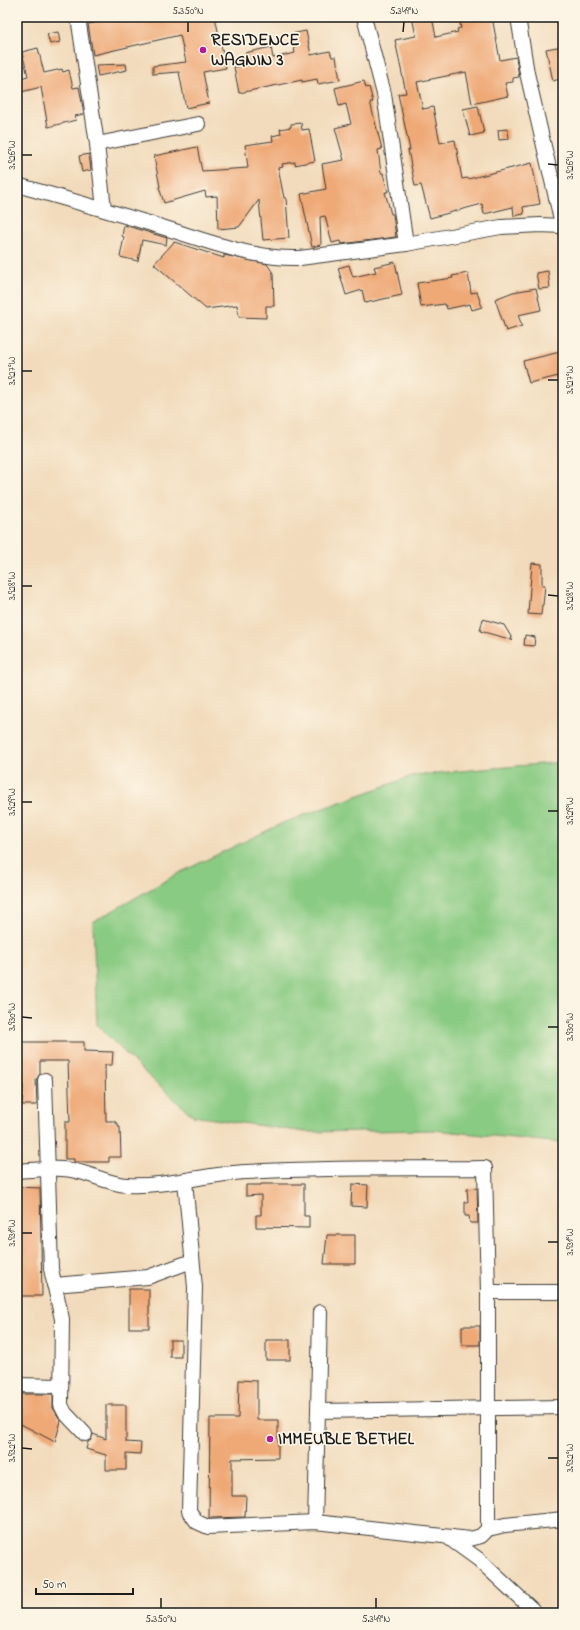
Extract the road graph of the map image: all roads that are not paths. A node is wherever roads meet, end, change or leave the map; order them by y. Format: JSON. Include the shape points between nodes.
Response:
{"nodes":[{"id":1,"x":78,"y":17,"type":"edge"},
{"id":2,"x":364,"y":17,"type":"edge"},
{"id":3,"x":518,"y":17,"type":"edge"},
{"id":4,"x":198,"y":124,"type":"dead end"},
{"id":5,"x":97,"y":144,"type":"junction"},
{"id":6,"x":17,"y":185,"type":"edge"},
{"id":7,"x":104,"y":209,"type":"junction"},
{"id":8,"x":563,"y":227,"type":"edge"},
{"id":9,"x":406,"y":244,"type":"junction"},
{"id":10,"x":45,"y":1080,"type":"dead end"},
{"id":11,"x":48,"y":1170,"type":"junction"},
{"id":12,"x":17,"y":1171,"type":"edge"},
{"id":13,"x":185,"y":1180,"type":"junction"},
{"id":14,"x":192,"y":1261,"type":"junction"},
{"id":15,"x":54,"y":1285,"type":"junction"},
{"id":16,"x":488,"y":1292,"type":"junction"},
{"id":17,"x":563,"y":1292,"type":"edge"},
{"id":18,"x":320,"y":1312,"type":"dead end"},
{"id":19,"x":17,"y":1385,"type":"edge"},
{"id":20,"x":60,"y":1386,"type":"junction"},
{"id":21,"x":488,"y":1407,"type":"junction"},
{"id":22,"x":563,"y":1407,"type":"edge"},
{"id":23,"x":318,"y":1411,"type":"junction"},
{"id":24,"x":85,"y":1434,"type":"dead end"},
{"id":25,"x":563,"y":1519,"type":"edge"},
{"id":26,"x":315,"y":1522,"type":"junction"},
{"id":27,"x":488,"y":1529,"type":"junction"},
{"id":28,"x":448,"y":1537,"type":"junction"},
{"id":29,"x":536,"y":1613,"type":"edge"}],
"edges":[{"from":1,"to":5,"type":"street"},
{"from":2,"to":9,"type":"street","via":[[384,94]]},
{"from":3,"to":8,"type":"street","via":[[527,73]]},
{"from":4,"to":5,"type":"street"},
{"from":5,"to":7,"type":"street"},
{"from":6,"to":7,"type":"street"},
{"from":7,"to":9,"type":"street","via":[[236,249],[284,258]]},
{"from":8,"to":9,"type":"street","via":[[501,227]]},
{"from":10,"to":11,"type":"street"},
{"from":11,"to":12,"type":"street"},
{"from":11,"to":13,"type":"street","via":[[80,1171],[126,1185],[163,1184]]},
{"from":11,"to":15,"type":"street"},
{"from":13,"to":14,"type":"street"},
{"from":13,"to":16,"type":"street","via":[[245,1172],[318,1169],[485,1168]]},
{"from":14,"to":15,"type":"street","via":[[148,1277]]},
{"from":14,"to":26,"type":"street","via":[[195,1287],[189,1511],[197,1522],[208,1527]]},
{"from":15,"to":20,"type":"street","via":[[62,1319]]},
{"from":16,"to":17,"type":"street"},
{"from":16,"to":21,"type":"street"},
{"from":18,"to":23,"type":"street"},
{"from":19,"to":20,"type":"street"},
{"from":20,"to":24,"type":"street","via":[[63,1409]]},
{"from":21,"to":22,"type":"street"},
{"from":21,"to":23,"type":"street"},
{"from":21,"to":27,"type":"street"},
{"from":23,"to":26,"type":"street"},
{"from":25,"to":27,"type":"street"},
{"from":26,"to":28,"type":"street"},
{"from":27,"to":28,"type":"street","via":[[481,1536],[470,1539]]},
{"from":28,"to":29,"type":"street","via":[[478,1559]]}]}
